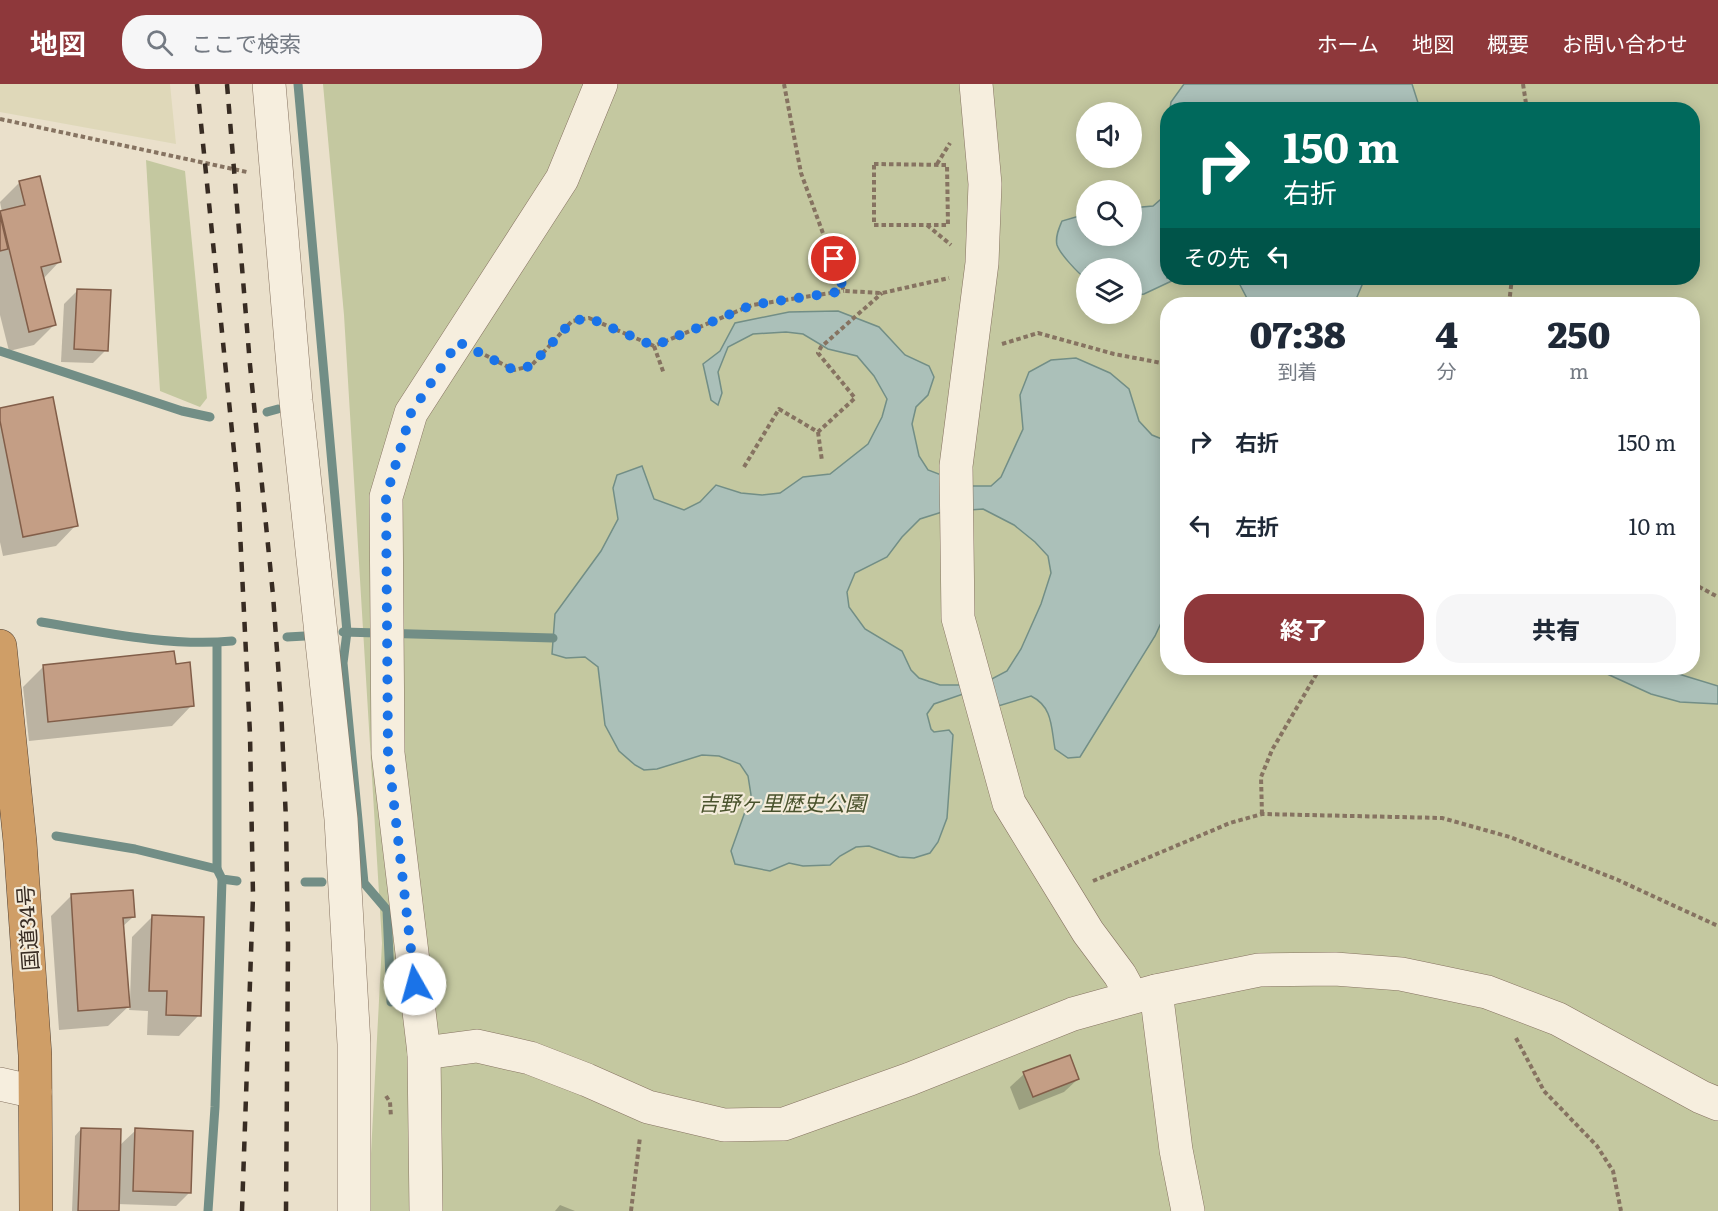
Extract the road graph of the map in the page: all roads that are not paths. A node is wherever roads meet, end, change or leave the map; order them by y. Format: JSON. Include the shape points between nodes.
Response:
{"nodes":[{"id":1,"x":269,"y":84,"type":"edge"},
{"id":2,"x":601,"y":84,"type":"edge"},
{"id":3,"x":976,"y":84,"type":"edge"},
{"id":4,"x":0,"y":646,"type":"edge"},
{"id":5,"x":1144,"y":994,"type":"junction"},
{"id":6,"x":424,"y":1053,"type":"junction"},
{"id":7,"x":0,"y":1084,"type":"edge"},
{"id":8,"x":35,"y":1092,"type":"junction"},
{"id":9,"x":1718,"y":1104,"type":"edge"},
{"id":10,"x":36,"y":1211,"type":"edge"},
{"id":11,"x":354,"y":1211,"type":"edge"},
{"id":12,"x":426,"y":1211,"type":"edge"},
{"id":13,"x":1188,"y":1211,"type":"edge"}],
"edges":[{"from":1,"to":11,"type":"street","via":[[296,401],[341,819],[354,1044]]},
{"from":2,"to":6,"type":"street","via":[[562,179],[411,413],[386,497],[388,753]]},
{"from":3,"to":5,"type":"street","via":[[985,184],[981,271],[956,466],[958,618],[1009,803],[1088,932],[1120,975]]},
{"from":4,"to":8,"type":"highway","name":"国道34号","via":[[20,842]]},
{"from":5,"to":6,"type":"street","via":[[1072,1014],[784,1124],[724,1125],[645,1106],[530,1058],[477,1046]]},
{"from":5,"to":9,"type":"street","via":[[1259,970],[1335,969],[1401,974],[1487,992],[1558,1019]]},
{"from":5,"to":13,"type":"street"},
{"from":6,"to":12,"type":"street"},
{"from":7,"to":8,"type":"street"},
{"from":8,"to":10,"type":"highway","name":"国道34号"}]}
